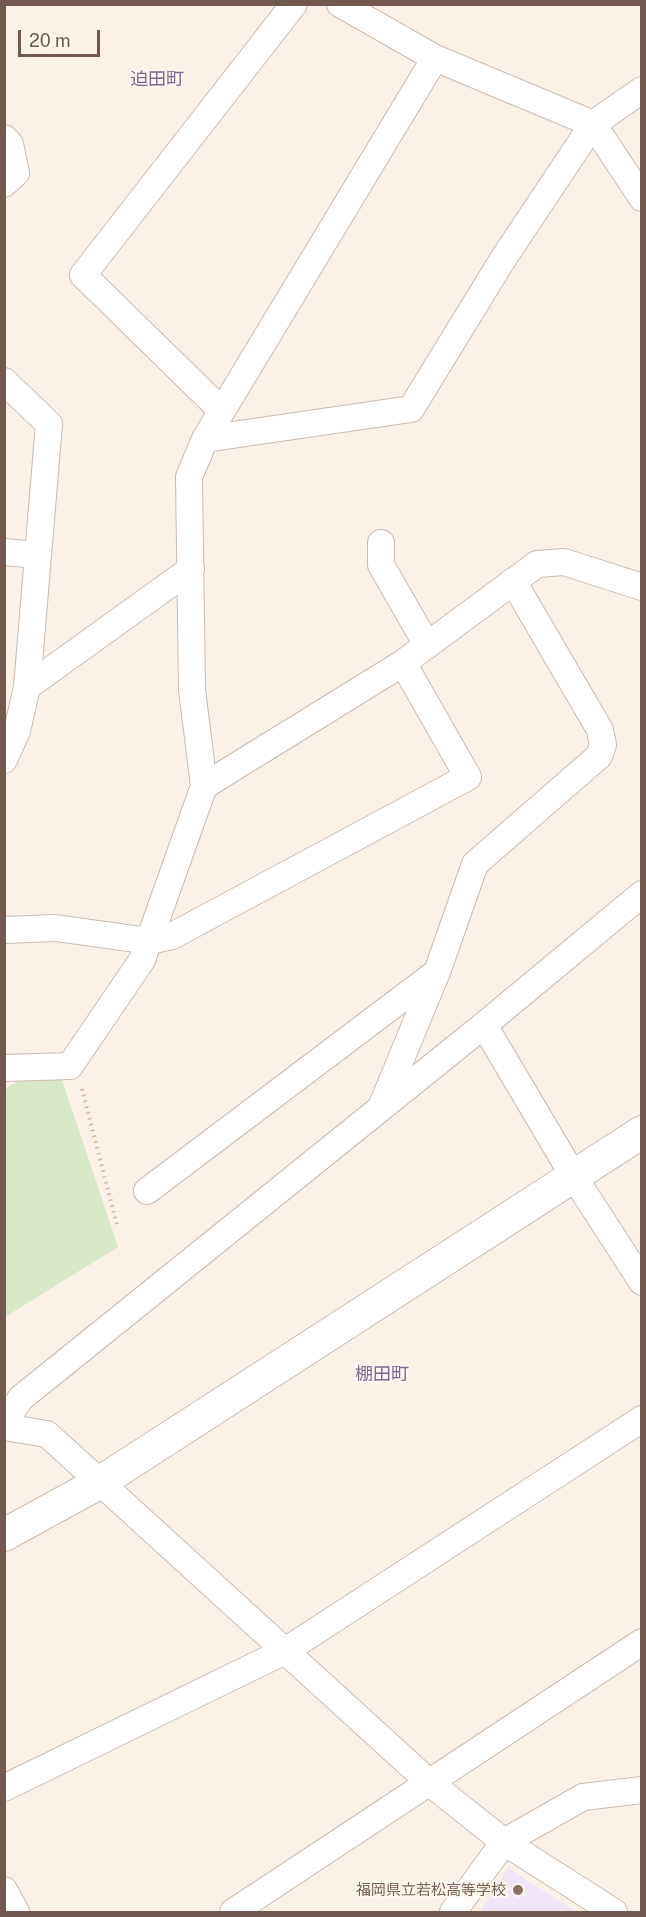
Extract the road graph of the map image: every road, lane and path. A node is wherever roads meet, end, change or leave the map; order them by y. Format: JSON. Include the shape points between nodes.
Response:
{"nodes":[{"id":1,"x":294,"y":4,"type":"edge"},
{"id":2,"x":340,"y":4,"type":"edge"},
{"id":3,"x":435,"y":57,"type":"junction"},
{"id":4,"x":642,"y":90,"type":"edge"},
{"id":5,"x":593,"y":124,"type":"junction"},
{"id":6,"x":4,"y":138,"type":"edge"},
{"id":7,"x":4,"y":184,"type":"edge"},
{"id":8,"x":642,"y":198,"type":"edge"},
{"id":9,"x":4,"y":381,"type":"edge"},
{"id":10,"x":222,"y":411,"type":"junction"},
{"id":11,"x":205,"y":439,"type":"junction"},
{"id":12,"x":381,"y":543,"type":"dead end"},
{"id":13,"x":4,"y":552,"type":"edge"},
{"id":14,"x":38,"y":555,"type":"junction"},
{"id":15,"x":190,"y":569,"type":"junction"},
{"id":16,"x":513,"y":581,"type":"junction"},
{"id":17,"x":642,"y":587,"type":"edge"},
{"id":18,"x":428,"y":645,"type":"junction"},
{"id":19,"x":403,"y":663,"type":"junction"},
{"id":20,"x":27,"y":687,"type":"junction"},
{"id":21,"x":4,"y":760,"type":"edge"},
{"id":22,"x":204,"y":786,"type":"junction"},
{"id":23,"x":642,"y":894,"type":"edge"},
{"id":24,"x":4,"y":930,"type":"edge"},
{"id":25,"x":149,"y":941,"type":"junction"},
{"id":26,"x":437,"y":972,"type":"junction"},
{"id":27,"x":484,"y":1025,"type":"junction"},
{"id":28,"x":4,"y":1068,"type":"edge"},
{"id":29,"x":74,"y":1072,"type":"junction"},
{"id":30,"x":381,"y":1108,"type":"junction"},
{"id":31,"x":642,"y":1132,"type":"edge"},
{"id":32,"x":574,"y":1177,"type":"junction"},
{"id":33,"x":147,"y":1191,"type":"dead end"},
{"id":34,"x":117,"y":1225,"type":"dead end"},
{"id":35,"x":642,"y":1282,"type":"edge"},
{"id":36,"x":642,"y":1419,"type":"edge"},
{"id":37,"x":4,"y":1422,"type":"edge"},
{"id":38,"x":4,"y":1427,"type":"edge"},
{"id":39,"x":99,"y":1483,"type":"junction"},
{"id":40,"x":4,"y":1535,"type":"edge"},
{"id":41,"x":642,"y":1642,"type":"edge"},
{"id":42,"x":285,"y":1651,"type":"junction"},
{"id":43,"x":430,"y":1783,"type":"junction"},
{"id":44,"x":4,"y":1788,"type":"edge"},
{"id":45,"x":642,"y":1790,"type":"edge"},
{"id":46,"x":504,"y":1842,"type":"junction"},
{"id":47,"x":4,"y":1890,"type":"edge"},
{"id":48,"x":16,"y":1912,"type":"edge"},
{"id":49,"x":233,"y":1912,"type":"edge"},
{"id":50,"x":453,"y":1912,"type":"edge"},
{"id":51,"x":614,"y":1912,"type":"edge"}],
"edges":[{"from":1,"to":10,"type":"street","via":[[83,275]]},
{"from":2,"to":3,"type":"street"},
{"from":3,"to":5,"type":"street"},
{"from":3,"to":10,"type":"street"},
{"from":4,"to":5,"type":"street"},
{"from":5,"to":8,"type":"street"},
{"from":5,"to":11,"type":"street","via":[[503,259],[411,409]]},
{"from":6,"to":7,"type":"street","via":[[10,144],[16,173]]},
{"from":9,"to":14,"type":"street","via":[[50,424]]},
{"from":10,"to":11,"type":"street"},
{"from":11,"to":15,"type":"street","via":[[189,477]]},
{"from":12,"to":18,"type":"street","via":[[381,566]]},
{"from":13,"to":14,"type":"street"},
{"from":14,"to":20,"type":"street"},
{"from":15,"to":20,"type":"street"},
{"from":15,"to":22,"type":"street","via":[[192,690]]},
{"from":16,"to":17,"type":"street","via":[[537,564],[564,562]]},
{"from":16,"to":18,"type":"street"},
{"from":16,"to":26,"type":"street","via":[[600,730],[603,745],[598,756],[475,864]]},
{"from":18,"to":19,"type":"street"},
{"from":19,"to":22,"type":"street"},
{"from":19,"to":25,"type":"street","via":[[468,777],[172,936]]},
{"from":20,"to":21,"type":"street","via":[[17,730]]},
{"from":22,"to":25,"type":"street"},
{"from":23,"to":27,"type":"street"},
{"from":24,"to":25,"type":"street","via":[[56,928]]},
{"from":25,"to":29,"type":"street","via":[[142,960]]},
{"from":26,"to":30,"type":"street"},
{"from":26,"to":33,"type":"street"},
{"from":27,"to":30,"type":"street"},
{"from":27,"to":32,"type":"street"},
{"from":28,"to":29,"type":"street"},
{"from":29,"to":34,"type":"path"},
{"from":30,"to":37,"type":"street","via":[[21,1398]]},
{"from":31,"to":32,"type":"street"},
{"from":32,"to":35,"type":"street"},
{"from":32,"to":39,"type":"street"},
{"from":36,"to":42,"type":"street"},
{"from":38,"to":39,"type":"street","via":[[46,1434]]},
{"from":39,"to":40,"type":"street"},
{"from":39,"to":42,"type":"street"},
{"from":41,"to":43,"type":"street"},
{"from":42,"to":43,"type":"street"},
{"from":42,"to":44,"type":"street"},
{"from":43,"to":46,"type":"street"},
{"from":43,"to":49,"type":"street"},
{"from":45,"to":46,"type":"street","via":[[582,1797]]},
{"from":46,"to":50,"type":"street"},
{"from":46,"to":51,"type":"street"},
{"from":47,"to":48,"type":"street"}]}
